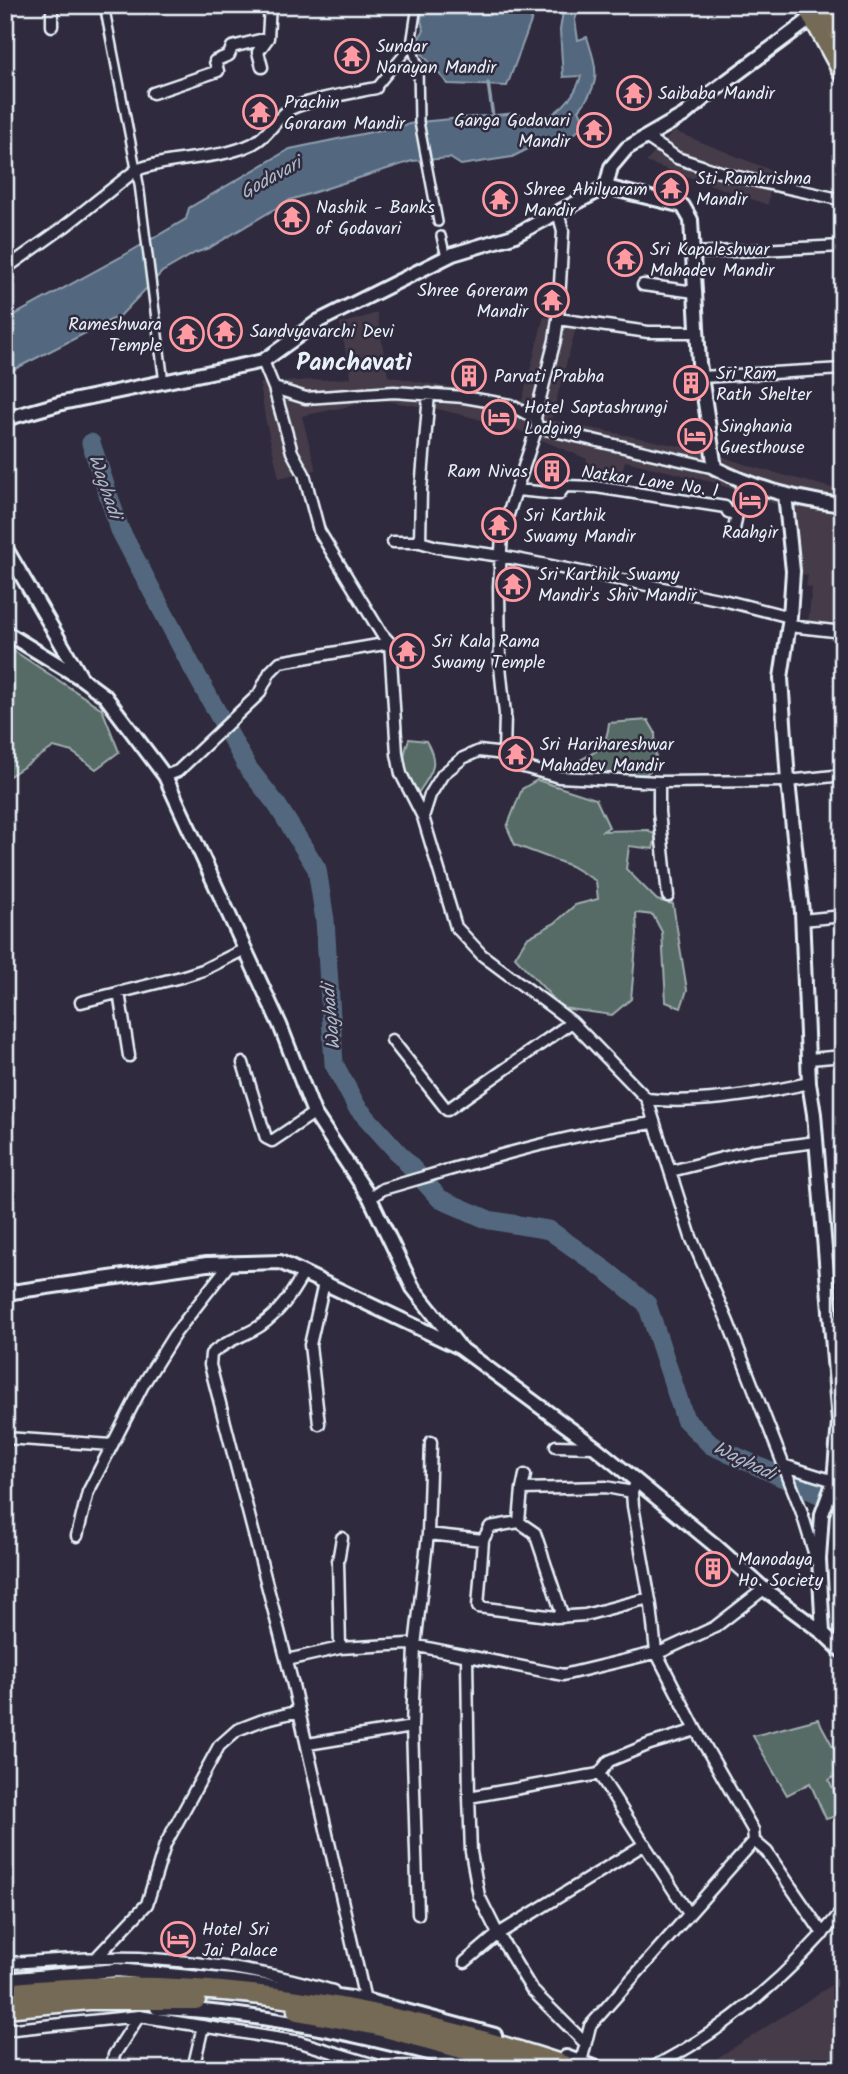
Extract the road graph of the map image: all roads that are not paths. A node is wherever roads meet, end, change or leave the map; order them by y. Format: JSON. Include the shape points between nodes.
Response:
{"nodes":[{"id":1,"x":52,"y":5,"type":"edge"},
{"id":2,"x":104,"y":5,"type":"edge"},
{"id":3,"x":270,"y":5,"type":"edge"},
{"id":4,"x":417,"y":5,"type":"edge"},
{"id":5,"x":817,"y":7,"type":"edge"},
{"id":6,"x":52,"y":26,"type":"dead end"},
{"id":7,"x":268,"y":38,"type":"junction"},
{"id":8,"x":843,"y":41,"type":"edge"},
{"id":9,"x":411,"y":46,"type":"junction"},
{"id":10,"x":262,"y":67,"type":"dead end"},
{"id":11,"x":843,"y":75,"type":"edge"},
{"id":12,"x":376,"y":88,"type":"joint"},
{"id":13,"x":153,"y":93,"type":"dead end"},
{"id":14,"x":646,"y":137,"type":"junction"},
{"id":15,"x":136,"y":170,"type":"junction"},
{"id":16,"x":606,"y":187,"type":"junction"},
{"id":17,"x":843,"y":200,"type":"edge"},
{"id":18,"x":558,"y":212,"type":"junction"},
{"id":19,"x":438,"y":222,"type":"dead end"},
{"id":20,"x":441,"y":236,"type":"dead end"},
{"id":21,"x":843,"y":246,"type":"edge"},
{"id":22,"x":694,"y":253,"type":"junction"},
{"id":23,"x":446,"y":257,"type":"junction"},
{"id":24,"x":5,"y":269,"type":"edge"},
{"id":25,"x":643,"y":285,"type":"dead end"},
{"id":26,"x":695,"y":292,"type":"junction"},
{"id":27,"x":558,"y":319,"type":"junction"},
{"id":28,"x":697,"y":332,"type":"junction"},
{"id":29,"x":263,"y":361,"type":"junction"},
{"id":30,"x":843,"y":369,"type":"edge"},
{"id":31,"x":701,"y":377,"type":"junction"},
{"id":32,"x":164,"y":384,"type":"junction"},
{"id":33,"x":274,"y":388,"type":"junction"},
{"id":34,"x":429,"y":394,"type":"junction"},
{"id":35,"x":5,"y":419,"type":"edge"},
{"id":36,"x":536,"y":422,"type":"junction"},
{"id":37,"x":715,"y":468,"type":"junction"},
{"id":38,"x":743,"y":482,"type":"junction"},
{"id":39,"x":517,"y":490,"type":"junction"},
{"id":40,"x":785,"y":494,"type":"junction"},
{"id":41,"x":843,"y":505,"type":"edge"},
{"id":42,"x":737,"y":515,"type":"junction"},
{"id":43,"x":733,"y":535,"type":"dead end"},
{"id":44,"x":393,"y":541,"type":"dead end"},
{"id":45,"x":420,"y":542,"type":"junction"},
{"id":46,"x":5,"y":547,"type":"edge"},
{"id":47,"x":501,"y":556,"type":"junction"},
{"id":48,"x":790,"y":622,"type":"junction"},
{"id":49,"x":5,"y":632,"type":"edge"},
{"id":50,"x":843,"y":632,"type":"edge"},
{"id":51,"x":390,"y":643,"type":"junction"},
{"id":52,"x":82,"y":679,"type":"junction"},
{"id":53,"x":503,"y":754,"type":"junction"},
{"id":54,"x":843,"y":775,"type":"edge"},
{"id":55,"x":165,"y":776,"type":"junction"},
{"id":56,"x":788,"y":781,"type":"junction"},
{"id":57,"x":659,"y":782,"type":"junction"},
{"id":58,"x":423,"y":817,"type":"junction"},
{"id":59,"x":668,"y":896,"type":"dead end"},
{"id":60,"x":843,"y":916,"type":"edge"},
{"id":61,"x":802,"y":920,"type":"junction"},
{"id":62,"x":245,"y":949,"type":"junction"},
{"id":63,"x":119,"y":992,"type":"junction"},
{"id":64,"x":81,"y":1002,"type":"dead end"},
{"id":65,"x":572,"y":1021,"type":"junction"},
{"id":66,"x":392,"y":1040,"type":"dead end"},
{"id":67,"x":129,"y":1056,"type":"dead end"},
{"id":68,"x":843,"y":1056,"type":"edge"},
{"id":69,"x":810,"y":1059,"type":"junction"},
{"id":70,"x":243,"y":1063,"type":"dead end"},
{"id":71,"x":809,"y":1083,"type":"junction"},
{"id":72,"x":647,"y":1099,"type":"junction"},
{"id":73,"x":314,"y":1113,"type":"junction"},
{"id":74,"x":654,"y":1123,"type":"junction"},
{"id":75,"x":816,"y":1142,"type":"junction"},
{"id":76,"x":671,"y":1171,"type":"junction"},
{"id":77,"x":370,"y":1198,"type":"junction"},
{"id":78,"x":232,"y":1262,"type":"junction"},
{"id":79,"x":303,"y":1275,"type":"junction"},
{"id":80,"x":324,"y":1283,"type":"junction"},
{"id":81,"x":5,"y":1293,"type":"edge"},
{"id":82,"x":459,"y":1347,"type":"junction"},
{"id":83,"x":318,"y":1424,"type":"dead end"},
{"id":84,"x":5,"y":1438,"type":"edge"},
{"id":85,"x":431,"y":1442,"type":"dead end"},
{"id":86,"x":112,"y":1446,"type":"junction"},
{"id":87,"x":556,"y":1446,"type":"dead end"},
{"id":88,"x":595,"y":1447,"type":"junction"},
{"id":89,"x":785,"y":1468,"type":"junction"},
{"id":90,"x":525,"y":1475,"type":"dead end"},
{"id":91,"x":834,"y":1481,"type":"junction"},
{"id":92,"x":634,"y":1486,"type":"junction"},
{"id":93,"x":522,"y":1489,"type":"junction"},
{"id":94,"x":519,"y":1522,"type":"junction"},
{"id":95,"x":428,"y":1534,"type":"junction"},
{"id":96,"x":76,"y":1536,"type":"dead end"},
{"id":97,"x":342,"y":1538,"type":"dead end"},
{"id":98,"x":483,"y":1540,"type":"junction"},
{"id":99,"x":820,"y":1569,"type":"junction"},
{"id":100,"x":764,"y":1589,"type":"junction"},
{"id":101,"x":649,"y":1598,"type":"junction"},
{"id":102,"x":563,"y":1617,"type":"junction"},
{"id":103,"x":823,"y":1633,"type":"junction"},
{"id":104,"x":415,"y":1646,"type":"junction"},
{"id":105,"x":340,"y":1648,"type":"junction"},
{"id":106,"x":656,"y":1652,"type":"junction"},
{"id":107,"x":843,"y":1653,"type":"edge"},
{"id":108,"x":467,"y":1657,"type":"junction"},
{"id":109,"x":287,"y":1660,"type":"junction"},
{"id":110,"x":299,"y":1710,"type":"junction"},
{"id":111,"x":412,"y":1727,"type":"junction"},
{"id":112,"x":696,"y":1730,"type":"junction"},
{"id":113,"x":308,"y":1744,"type":"junction"},
{"id":114,"x":599,"y":1774,"type":"junction"},
{"id":115,"x":469,"y":1797,"type":"junction"},
{"id":116,"x":754,"y":1841,"type":"junction"},
{"id":117,"x":645,"y":1844,"type":"junction"},
{"id":118,"x":843,"y":1910,"type":"edge"},
{"id":119,"x":418,"y":1914,"type":"dead end"},
{"id":120,"x":689,"y":1914,"type":"junction"},
{"id":121,"x":498,"y":1934,"type":"junction"},
{"id":122,"x":823,"y":1934,"type":"junction"},
{"id":123,"x":96,"y":1958,"type":"junction"},
{"id":124,"x":465,"y":1962,"type":"dead end"},
{"id":125,"x":5,"y":1963,"type":"edge"},
{"id":126,"x":5,"y":1980,"type":"edge"},
{"id":127,"x":5,"y":1993,"type":"edge"},
{"id":128,"x":365,"y":2000,"type":"junction"},
{"id":129,"x":5,"y":2008,"type":"edge"},
{"id":130,"x":139,"y":2015,"type":"junction"},
{"id":131,"x":5,"y":2016,"type":"edge"},
{"id":132,"x":203,"y":2026,"type":"junction"},
{"id":133,"x":5,"y":2030,"type":"edge"},
{"id":134,"x":585,"y":2043,"type":"junction"},
{"id":135,"x":578,"y":2065,"type":"edge"},
{"id":136,"x":385,"y":2068,"type":"edge"},
{"id":137,"x":111,"y":2069,"type":"edge"},
{"id":138,"x":194,"y":2069,"type":"edge"},
{"id":139,"x":490,"y":2069,"type":"edge"},
{"id":140,"x":535,"y":2069,"type":"edge"},
{"id":141,"x":598,"y":2069,"type":"edge"},
{"id":142,"x":649,"y":2069,"type":"edge"}],
"edges":[{"from":1,"to":6,"type":"street"},
{"from":2,"to":15,"type":"street"},
{"from":3,"to":7,"type":"street"},
{"from":4,"to":9,"type":"street"},
{"from":5,"to":8,"type":"main road"},
{"from":5,"to":11,"type":"main road"},
{"from":5,"to":14,"type":"street","via":[[805,23],[684,115]]},
{"from":7,"to":10,"type":"street","via":[[258,52]]},
{"from":7,"to":13,"type":"street","via":[[232,47],[229,55],[215,61],[218,71]]},
{"from":9,"to":12,"type":"street"},
{"from":9,"to":19,"type":"street","via":[[417,58],[419,122]]},
{"from":12,"to":15,"type":"street","via":[[288,110],[268,134],[251,144]]},
{"from":14,"to":16,"type":"street","via":[[627,148],[611,167]]},
{"from":14,"to":17,"type":"street","via":[[677,158],[729,175]]},
{"from":15,"to":24,"type":"street"},
{"from":15,"to":32,"type":"street"},
{"from":16,"to":18,"type":"street"},
{"from":16,"to":22,"type":"street","via":[[683,206],[691,220]]},
{"from":18,"to":23,"type":"street","via":[[513,236]]},
{"from":18,"to":27,"type":"street","via":[[563,231]]},
{"from":20,"to":23,"type":"street"},
{"from":21,"to":22,"type":"street"},
{"from":22,"to":26,"type":"street"},
{"from":23,"to":29,"type":"street","via":[[319,321]]},
{"from":25,"to":26,"type":"street"},
{"from":26,"to":28,"type":"street"},
{"from":27,"to":28,"type":"street","via":[[648,332]]},
{"from":27,"to":36,"type":"street"},
{"from":28,"to":31,"type":"street"},
{"from":29,"to":32,"type":"street"},
{"from":29,"to":33,"type":"street"},
{"from":30,"to":31,"type":"street"},
{"from":31,"to":37,"type":"street"},
{"from":32,"to":35,"type":"street"},
{"from":33,"to":34,"type":"street","via":[[306,398],[367,392]]},
{"from":33,"to":51,"type":"street","via":[[319,530]]},
{"from":34,"to":36,"type":"street","via":[[510,405]]},
{"from":34,"to":45,"type":"street"},
{"from":36,"to":37,"type":"street"},
{"from":36,"to":39,"type":"street"},
{"from":37,"to":38,"type":"street"},
{"from":38,"to":40,"type":"street"},
{"from":38,"to":42,"type":"street"},
{"from":39,"to":42,"type":"street","name":"Natkar Lane No. 1","via":[[559,494],[565,486],[596,487],[725,507]]},
{"from":39,"to":47,"type":"street","via":[[502,533]]},
{"from":40,"to":41,"type":"street"},
{"from":40,"to":48,"type":"street","via":[[793,571]]},
{"from":42,"to":43,"type":"street"},
{"from":44,"to":45,"type":"street"},
{"from":45,"to":47,"type":"street"},
{"from":46,"to":52,"type":"street"},
{"from":47,"to":48,"type":"street","via":[[723,600]]},
{"from":47,"to":53,"type":"street"},
{"from":48,"to":50,"type":"street"},
{"from":48,"to":56,"type":"street","via":[[781,678]]},
{"from":49,"to":52,"type":"street"},
{"from":51,"to":55,"type":"street","via":[[280,662],[259,694],[178,771]]},
{"from":51,"to":58,"type":"street","via":[[397,754],[401,774]]},
{"from":52,"to":55,"type":"street","via":[[105,696]]},
{"from":53,"to":57,"type":"street","via":[[513,764],[559,777]]},
{"from":53,"to":58,"type":"street","via":[[479,751],[463,758],[443,774]]},
{"from":54,"to":56,"type":"street"},
{"from":55,"to":62,"type":"street"},
{"from":56,"to":57,"type":"street"},
{"from":56,"to":61,"type":"street"},
{"from":57,"to":59,"type":"street"},
{"from":58,"to":65,"type":"street","via":[[456,927],[482,955]]},
{"from":60,"to":61,"type":"street"},
{"from":61,"to":69,"type":"street"},
{"from":62,"to":63,"type":"street","via":[[203,970]]},
{"from":62,"to":73,"type":"street"},
{"from":63,"to":64,"type":"street"},
{"from":63,"to":67,"type":"street"},
{"from":65,"to":66,"type":"street","via":[[447,1110]]},
{"from":65,"to":72,"type":"street"},
{"from":68,"to":69,"type":"street"},
{"from":69,"to":71,"type":"street"},
{"from":70,"to":73,"type":"street","via":[[266,1138],[272,1141]]},
{"from":71,"to":72,"type":"street","via":[[742,1096],[669,1102]]},
{"from":71,"to":75,"type":"street"},
{"from":72,"to":74,"type":"street"},
{"from":73,"to":77,"type":"street"},
{"from":74,"to":76,"type":"street"},
{"from":74,"to":77,"type":"street","via":[[492,1158],[383,1189]]},
{"from":75,"to":76,"type":"street","via":[[754,1150]]},
{"from":75,"to":91,"type":"street","via":[[839,1422]]},
{"from":76,"to":89,"type":"street","via":[[691,1237]]},
{"from":77,"to":82,"type":"street","via":[[414,1288]]},
{"from":78,"to":79,"type":"street","via":[[280,1262]]},
{"from":78,"to":81,"type":"street"},
{"from":78,"to":86,"type":"street","via":[[174,1335]]},
{"from":79,"to":80,"type":"street"},
{"from":79,"to":109,"type":"street","via":[[284,1306],[258,1327],[224,1342],[211,1354],[210,1365]]},
{"from":80,"to":82,"type":"street"},
{"from":80,"to":83,"type":"street","via":[[310,1345]]},
{"from":82,"to":88,"type":"street"},
{"from":84,"to":86,"type":"street"},
{"from":85,"to":95,"type":"street"},
{"from":86,"to":96,"type":"street","via":[[88,1492]]},
{"from":87,"to":88,"type":"street"},
{"from":88,"to":92,"type":"street"},
{"from":89,"to":91,"type":"street"},
{"from":89,"to":99,"type":"street"},
{"from":90,"to":93,"type":"street"},
{"from":91,"to":99,"type":"street","via":[[822,1514]]},
{"from":92,"to":93,"type":"street"},
{"from":92,"to":100,"type":"street"},
{"from":92,"to":101,"type":"street"},
{"from":93,"to":94,"type":"street"},
{"from":94,"to":98,"type":"street","via":[[490,1527]]},
{"from":94,"to":102,"type":"street","via":[[535,1533]]},
{"from":95,"to":98,"type":"street"},
{"from":95,"to":104,"type":"street"},
{"from":97,"to":105,"type":"street","via":[[338,1561]]},
{"from":98,"to":102,"type":"street","via":[[478,1606]]},
{"from":99,"to":103,"type":"street"},
{"from":100,"to":103,"type":"street"},
{"from":100,"to":106,"type":"street","via":[[715,1627]]},
{"from":101,"to":102,"type":"street"},
{"from":101,"to":106,"type":"street"},
{"from":103,"to":107,"type":"street"},
{"from":104,"to":105,"type":"street"},
{"from":104,"to":108,"type":"street"},
{"from":104,"to":111,"type":"street"},
{"from":105,"to":109,"type":"street"},
{"from":106,"to":108,"type":"street","via":[[563,1675]]},
{"from":106,"to":112,"type":"street"},
{"from":108,"to":115,"type":"street"},
{"from":109,"to":110,"type":"street"},
{"from":110,"to":113,"type":"street"},
{"from":110,"to":123,"type":"street","via":[[237,1730],[219,1746],[165,1845],[147,1904]]},
{"from":111,"to":113,"type":"street"},
{"from":111,"to":119,"type":"street"},
{"from":112,"to":114,"type":"street","via":[[609,1761]]},
{"from":112,"to":116,"type":"street"},
{"from":113,"to":128,"type":"street"},
{"from":114,"to":115,"type":"street"},
{"from":114,"to":117,"type":"street"},
{"from":115,"to":121,"type":"street","via":[[471,1852],[479,1896]]},
{"from":116,"to":120,"type":"street"},
{"from":116,"to":122,"type":"street","via":[[767,1852]]},
{"from":117,"to":120,"type":"street"},
{"from":117,"to":121,"type":"street"},
{"from":118,"to":122,"type":"street"},
{"from":120,"to":134,"type":"street","via":[[590,2026]]},
{"from":121,"to":124,"type":"street"},
{"from":121,"to":134,"type":"street","via":[[533,1990]]},
{"from":122,"to":142,"type":"street","via":[[742,2009]]},
{"from":123,"to":125,"type":"street"},
{"from":123,"to":128,"type":"street","via":[[178,1961],[266,1974]]},
{"from":126,"to":128,"type":"street","via":[[117,1970]]},
{"from":127,"to":135,"type":"highway","via":[[156,1986],[279,1996],[441,2027]]},
{"from":128,"to":135,"type":"street","via":[[456,2024]]},
{"from":129,"to":140,"type":"highway","via":[[89,2000],[190,2000],[274,2007],[378,2026]]},
{"from":130,"to":132,"type":"street"},
{"from":130,"to":133,"type":"street"},
{"from":130,"to":137,"type":"street","via":[[114,2055]]},
{"from":131,"to":139,"type":"street","via":[[86,2006],[185,2009],[272,2019]]},
{"from":132,"to":136,"type":"street","via":[[300,2042]]},
{"from":132,"to":138,"type":"street"},
{"from":134,"to":135,"type":"street"},
{"from":135,"to":141,"type":"street"}]}
